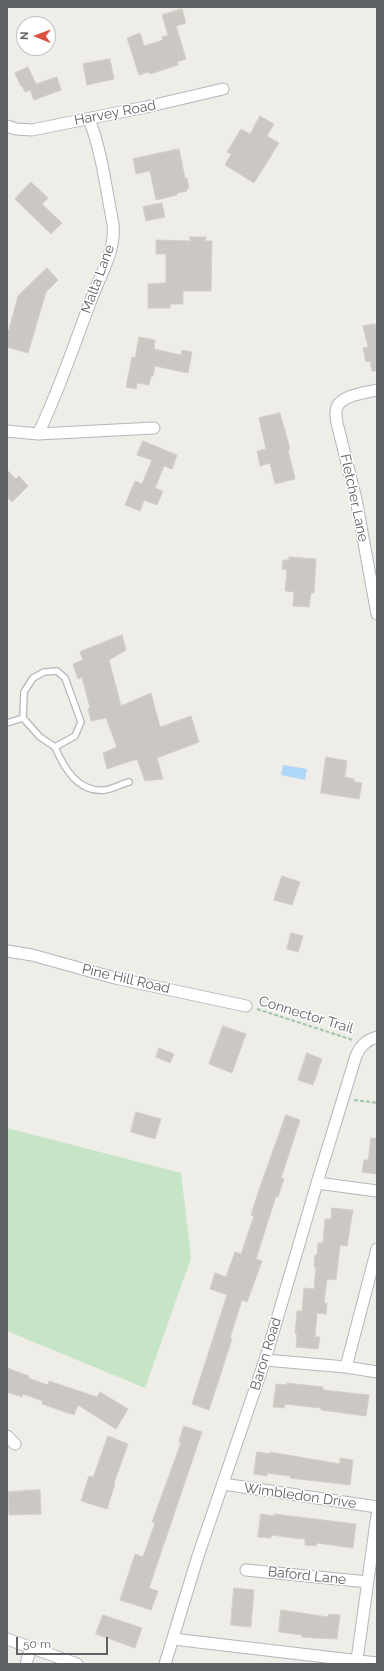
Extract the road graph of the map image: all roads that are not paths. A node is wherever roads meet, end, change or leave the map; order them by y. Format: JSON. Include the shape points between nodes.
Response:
{"nodes":[{"id":1,"x":223,"y":89,"type":"dead end"},
{"id":2,"x":89,"y":119,"type":"junction"},
{"id":3,"x":7,"y":126,"type":"edge"},
{"id":4,"x":377,"y":390,"type":"edge"},
{"id":5,"x":154,"y":428,"type":"dead end"},
{"id":6,"x":7,"y":431,"type":"edge"},
{"id":7,"x":38,"y":434,"type":"junction"},
{"id":8,"x":377,"y":614,"type":"edge"},
{"id":9,"x":23,"y":718,"type":"junction"},
{"id":10,"x":7,"y":724,"type":"edge"},
{"id":11,"x":56,"y":747,"type":"junction"},
{"id":12,"x":129,"y":782,"type":"dead end"},
{"id":13,"x":7,"y":951,"type":"edge"},
{"id":14,"x":244,"y":1005,"type":"road end"},
{"id":15,"x":377,"y":1037,"type":"edge"},
{"id":16,"x":316,"y":1183,"type":"junction"},
{"id":17,"x":377,"y":1191,"type":"edge"},
{"id":18,"x":377,"y":1249,"type":"edge"},
{"id":19,"x":265,"y":1360,"type":"junction"},
{"id":20,"x":346,"y":1367,"type":"junction"},
{"id":21,"x":377,"y":1372,"type":"edge"},
{"id":22,"x":223,"y":1484,"type":"junction"},
{"id":23,"x":377,"y":1507,"type":"edge"},
{"id":24,"x":377,"y":1515,"type":"edge"},
{"id":25,"x":246,"y":1570,"type":"dead end"},
{"id":26,"x":368,"y":1582,"type":"junction"},
{"id":27,"x":7,"y":1639,"type":"edge"},
{"id":28,"x":173,"y":1639,"type":"junction"},
{"id":29,"x":31,"y":1648,"type":"junction"},
{"id":30,"x":358,"y":1660,"type":"junction"},
{"id":31,"x":377,"y":1663,"type":"edge"},
{"id":32,"x":26,"y":1664,"type":"edge"},
{"id":33,"x":77,"y":1664,"type":"edge"},
{"id":34,"x":165,"y":1664,"type":"edge"}],
"edges":[{"from":1,"to":2,"type":"street","name":"Harvey Road"},
{"from":2,"to":3,"type":"street","name":"Harvey Road","via":[[32,130]]},
{"from":2,"to":7,"type":"street","name":"Malta Lane","via":[[102,167],[113,229],[112,246]]},
{"from":4,"to":8,"type":"street","name":"Fletcher Lane","via":[[341,401],[336,412],[356,499]]},
{"from":5,"to":7,"type":"street"},
{"from":6,"to":7,"type":"street"},
{"from":9,"to":10,"type":"lane"},
{"from":9,"to":11,"type":"lane","via":[[40,737]]},
{"from":9,"to":11,"type":"lane","via":[[24,692],[33,678],[44,672],[57,671],[65,678],[81,722],[75,736]]},
{"from":11,"to":12,"type":"lane","via":[[62,764],[76,781],[86,787],[106,790]]},
{"from":13,"to":14,"type":"street","name":"Pine Hill Road","via":[[32,955],[115,978]]},
{"from":15,"to":16,"type":"street","name":"Baron Road","via":[[364,1043],[358,1050]]},
{"from":16,"to":17,"type":"street"},
{"from":16,"to":19,"type":"street","name":"Baron Road"},
{"from":18,"to":20,"type":"street"},
{"from":19,"to":20,"type":"street"},
{"from":19,"to":22,"type":"street","name":"Baron Road"},
{"from":20,"to":21,"type":"street"},
{"from":22,"to":23,"type":"street","name":"Wimbledon Drive"},
{"from":22,"to":28,"type":"street","name":"Baron Road"},
{"from":24,"to":26,"type":"street"},
{"from":25,"to":26,"type":"street","name":"Baford Lane"},
{"from":26,"to":30,"type":"street"},
{"from":27,"to":29,"type":"street"},
{"from":28,"to":30,"type":"street"},
{"from":28,"to":34,"type":"street","name":"Baron Road"},
{"from":29,"to":32,"type":"street"},
{"from":29,"to":33,"type":"street"},
{"from":30,"to":31,"type":"street"}]}
